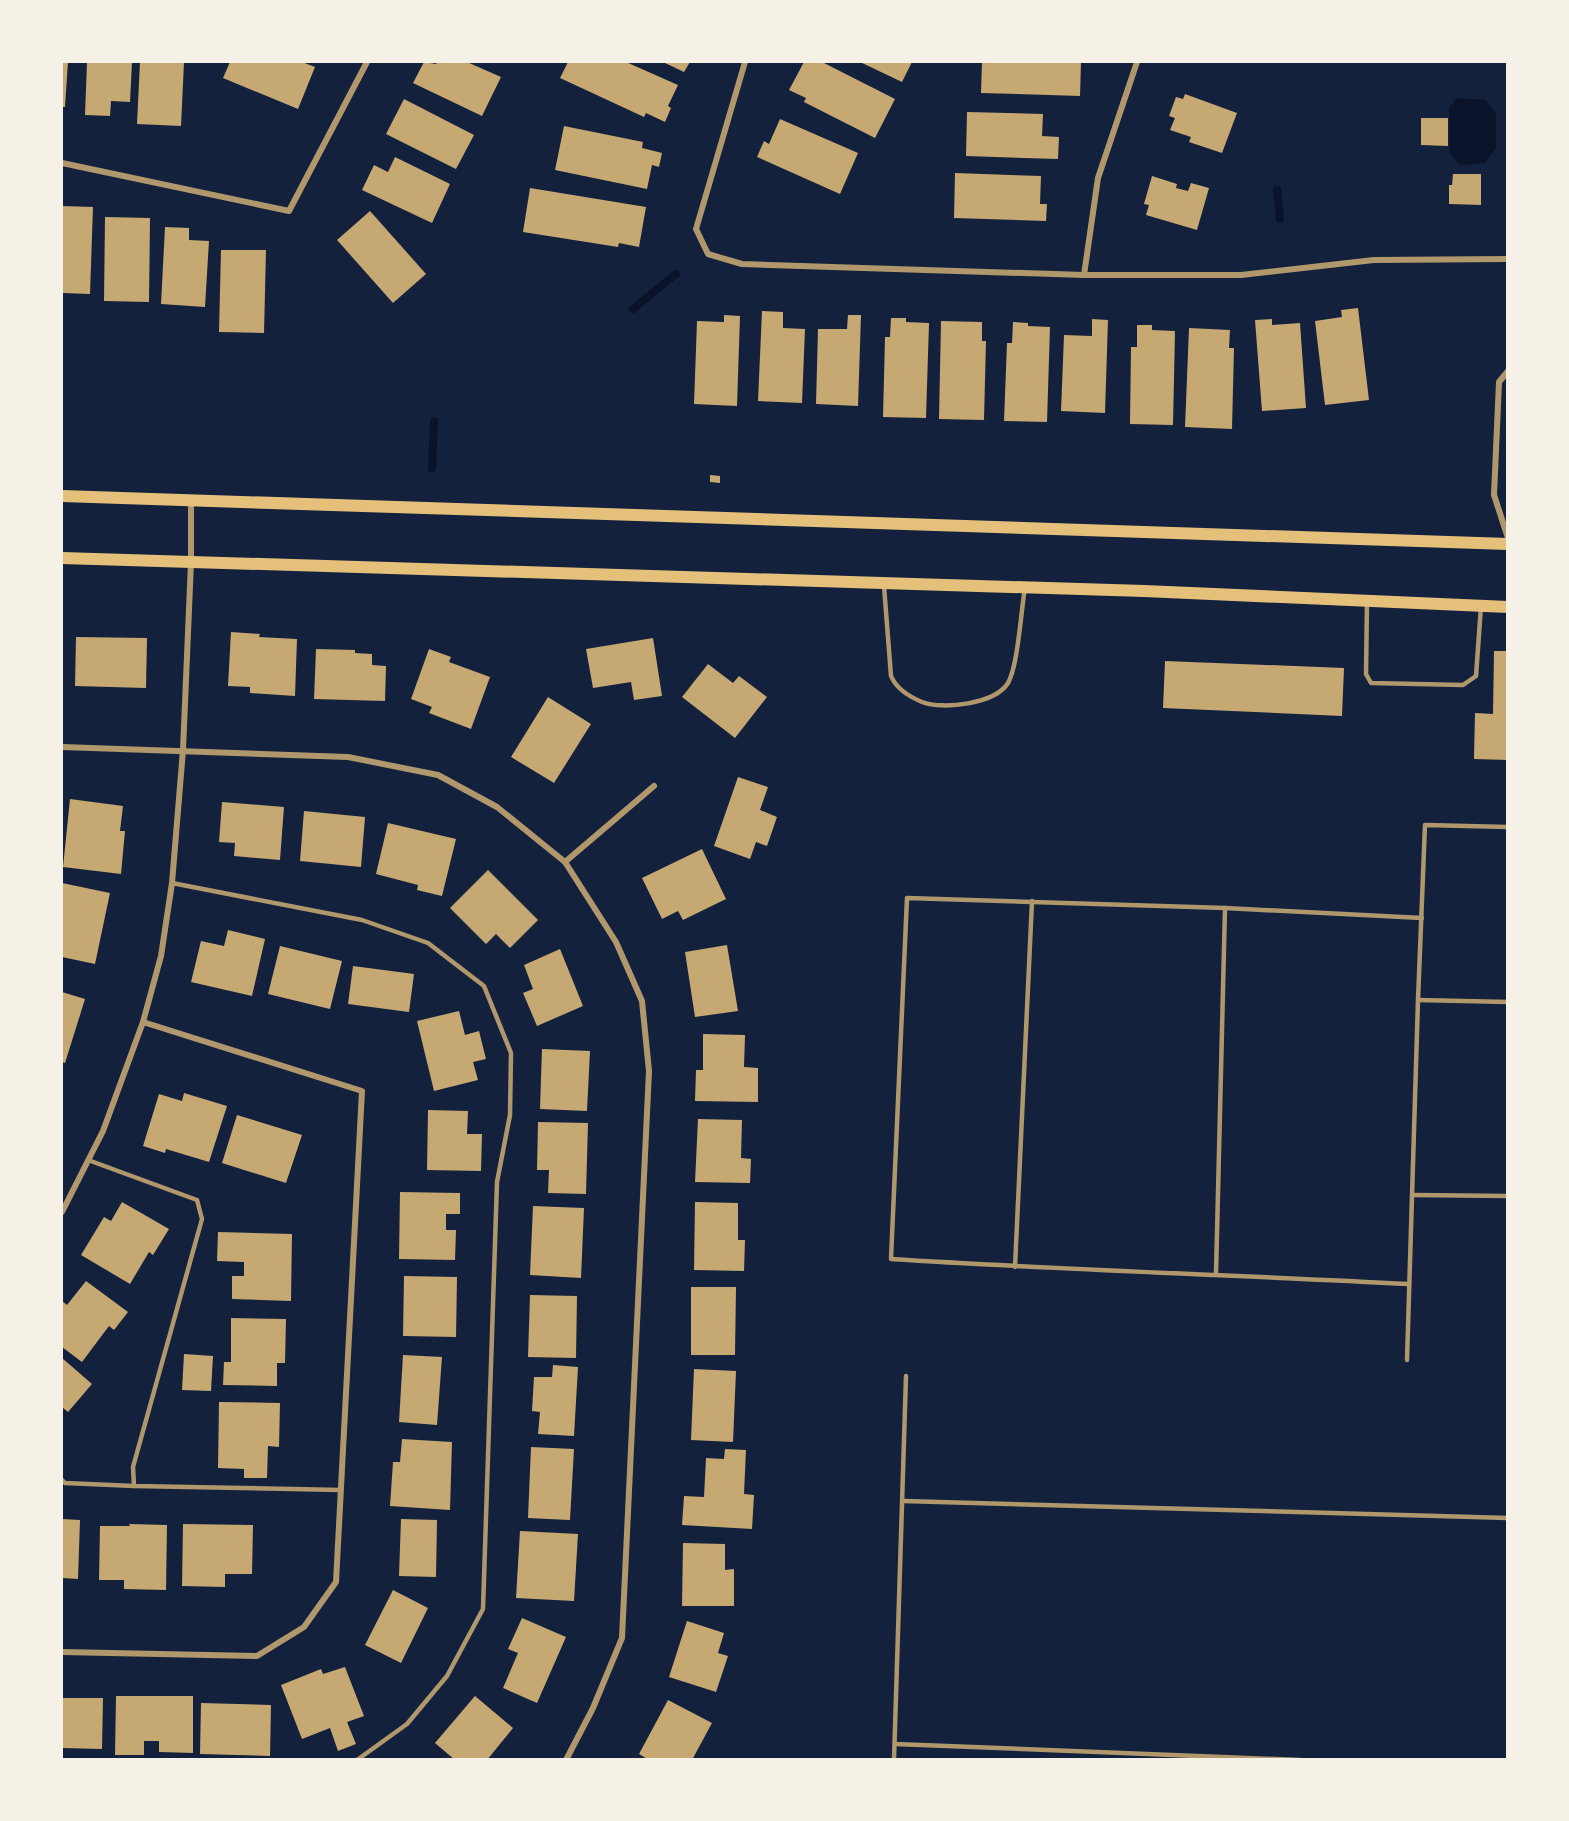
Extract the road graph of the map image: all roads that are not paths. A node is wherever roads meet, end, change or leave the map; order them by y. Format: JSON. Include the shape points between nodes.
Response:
{"nodes":[{"id":1,"x":367,"y":62,"type":"edge"},
{"id":2,"x":745,"y":62,"type":"edge"},
{"id":3,"x":1137,"y":62,"type":"edge"},
{"id":4,"x":62,"y":163,"type":"edge"},
{"id":5,"x":1508,"y":259,"type":"edge"},
{"id":6,"x":1084,"y":275,"type":"junction"},
{"id":7,"x":1508,"y":371,"type":"edge"},
{"id":8,"x":62,"y":496,"type":"edge"},
{"id":9,"x":191,"y":501,"type":"junction"},
{"id":10,"x":1508,"y":538,"type":"edge"},
{"id":11,"x":1508,"y":544,"type":"edge"},
{"id":12,"x":62,"y":558,"type":"edge"},
{"id":13,"x":191,"y":562,"type":"junction"},
{"id":14,"x":883,"y":583,"type":"junction"},
{"id":15,"x":1025,"y":588,"type":"junction"},
{"id":16,"x":1367,"y":601,"type":"junction"},
{"id":17,"x":1481,"y":606,"type":"junction"},
{"id":18,"x":1508,"y":607,"type":"edge"},
{"id":19,"x":62,"y":747,"type":"edge"},
{"id":20,"x":183,"y":750,"type":"junction"},
{"id":21,"x":654,"y":786,"type":"dead end"},
{"id":22,"x":1508,"y":827,"type":"edge"},
{"id":23,"x":565,"y":862,"type":"junction"},
{"id":24,"x":172,"y":883,"type":"junction"},
{"id":25,"x":1032,"y":901,"type":"junction"},
{"id":26,"x":1225,"y":908,"type":"junction"},
{"id":27,"x":1422,"y":918,"type":"junction"},
{"id":28,"x":1418,"y":1000,"type":"junction"},
{"id":29,"x":1508,"y":1002,"type":"edge"},
{"id":30,"x":143,"y":1022,"type":"junction"},
{"id":31,"x":88,"y":1160,"type":"junction"},
{"id":32,"x":1413,"y":1195,"type":"junction"},
{"id":33,"x":1508,"y":1196,"type":"edge"},
{"id":34,"x":62,"y":1212,"type":"edge"},
{"id":35,"x":1015,"y":1267,"type":"junction"},
{"id":36,"x":1216,"y":1274,"type":"junction"},
{"id":37,"x":1409,"y":1284,"type":"junction"},
{"id":38,"x":1407,"y":1360,"type":"dead end"},
{"id":39,"x":906,"y":1376,"type":"dead end"},
{"id":40,"x":62,"y":1480,"type":"edge"},
{"id":41,"x":134,"y":1486,"type":"junction"},
{"id":42,"x":341,"y":1490,"type":"junction"},
{"id":43,"x":903,"y":1501,"type":"junction"},
{"id":44,"x":1508,"y":1518,"type":"edge"},
{"id":45,"x":62,"y":1652,"type":"edge"},
{"id":46,"x":895,"y":1744,"type":"junction"},
{"id":47,"x":357,"y":1760,"type":"edge"},
{"id":48,"x":566,"y":1760,"type":"edge"},
{"id":49,"x":894,"y":1760,"type":"edge"},
{"id":50,"x":1300,"y":1760,"type":"edge"}],
"edges":[{"from":1,"to":4,"type":"street","via":[[289,211]]},
{"from":2,"to":6,"type":"street","via":[[696,229],[708,254],[742,264]]},
{"from":3,"to":6,"type":"street","via":[[1098,178]]},
{"from":5,"to":6,"type":"street","via":[[1374,260],[1241,275]]},
{"from":7,"to":10,"type":"street","via":[[1499,382],[1494,495]]},
{"from":8,"to":9,"type":"main road"},
{"from":9,"to":11,"type":"main road"},
{"from":9,"to":13,"type":"street"},
{"from":12,"to":13,"type":"main road"},
{"from":13,"to":14,"type":"main road"},
{"from":13,"to":20,"type":"street"},
{"from":14,"to":15,"type":"main road"},
{"from":14,"to":15,"type":"lane","via":[[895,685],[924,702],[940,704],[980,702],[1001,692],[1009,682]]},
{"from":15,"to":16,"type":"main road"},
{"from":16,"to":17,"type":"main road"},
{"from":16,"to":17,"type":"lane","via":[[1366,674],[1371,683],[1463,685],[1476,676]]},
{"from":17,"to":18,"type":"main road"},
{"from":19,"to":20,"type":"street"},
{"from":20,"to":23,"type":"street","via":[[348,757],[438,775],[497,807]]},
{"from":20,"to":24,"type":"street"},
{"from":21,"to":23,"type":"street"},
{"from":22,"to":27,"type":"lane","via":[[1425,825]]},
{"from":23,"to":48,"type":"street","via":[[616,942],[642,1001],[649,1071],[622,1638]]},
{"from":24,"to":30,"type":"street","via":[[161,956]]},
{"from":24,"to":47,"type":"lane","via":[[362,920],[428,943],[484,986],[511,1053],[510,1115],[497,1182],[483,1609],[447,1676],[407,1724]]},
{"from":25,"to":26,"type":"lane"},
{"from":25,"to":35,"type":"lane"},
{"from":25,"to":35,"type":"lane","via":[[907,898],[906,910],[891,1259]]},
{"from":26,"to":27,"type":"lane"},
{"from":26,"to":36,"type":"lane"},
{"from":27,"to":28,"type":"lane"},
{"from":28,"to":29,"type":"lane"},
{"from":28,"to":32,"type":"lane"},
{"from":30,"to":31,"type":"street","via":[[103,1131]]},
{"from":30,"to":42,"type":"street","via":[[362,1091]]},
{"from":31,"to":34,"type":"street"},
{"from":31,"to":41,"type":"lane","via":[[197,1200],[202,1219],[133,1467]]},
{"from":32,"to":33,"type":"lane"},
{"from":32,"to":37,"type":"lane"},
{"from":35,"to":36,"type":"lane"},
{"from":36,"to":37,"type":"lane"},
{"from":37,"to":38,"type":"lane"},
{"from":39,"to":43,"type":"lane"},
{"from":40,"to":41,"type":"lane"},
{"from":41,"to":42,"type":"lane"},
{"from":42,"to":45,"type":"street","via":[[336,1582],[304,1627],[257,1656]]},
{"from":43,"to":44,"type":"lane"},
{"from":43,"to":46,"type":"lane"},
{"from":46,"to":49,"type":"lane"},
{"from":46,"to":50,"type":"lane"}]}
